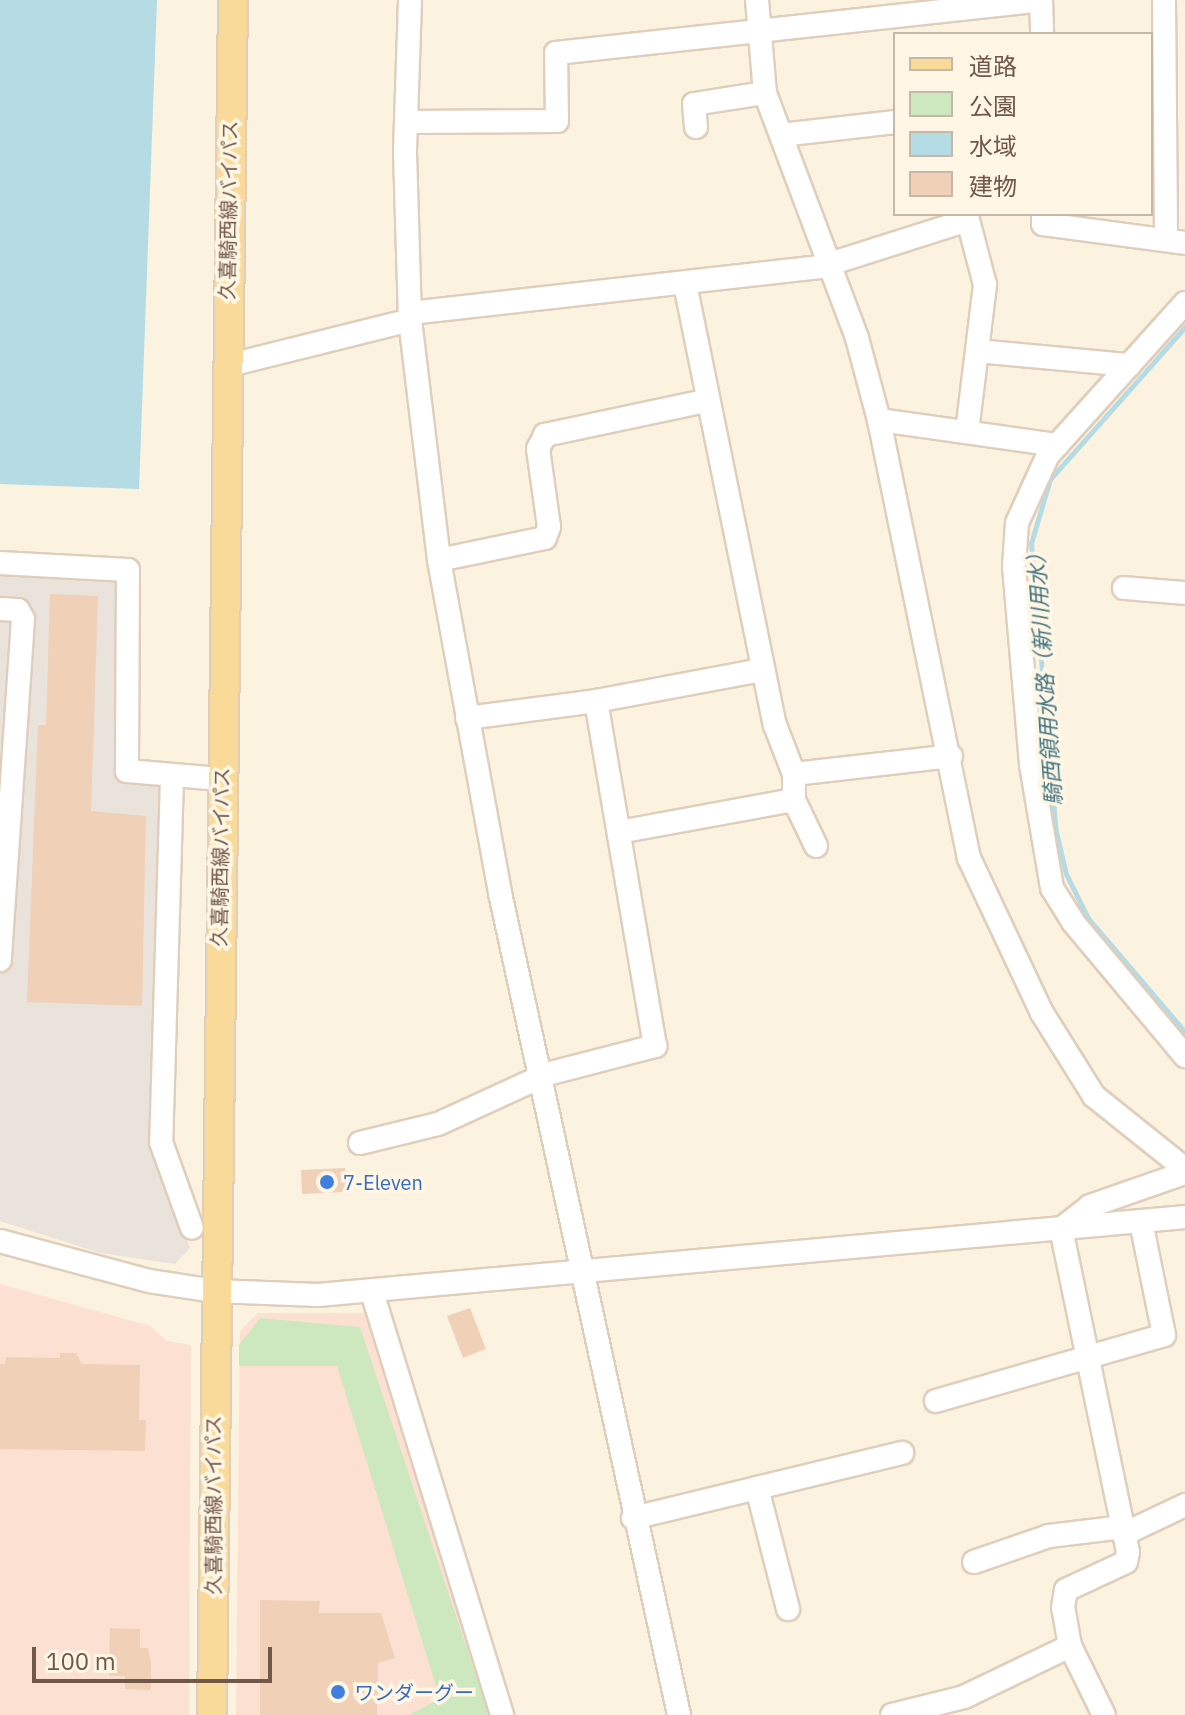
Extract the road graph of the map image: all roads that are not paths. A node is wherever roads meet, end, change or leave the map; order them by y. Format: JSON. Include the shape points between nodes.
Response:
{"nodes":[{"id":1,"x":233,"y":0,"type":"edge"},
{"id":2,"x":410,"y":0,"type":"edge"},
{"id":3,"x":757,"y":0,"type":"edge"},
{"id":4,"x":1043,"y":0,"type":"edge"},
{"id":5,"x":1164,"y":0,"type":"edge"},
{"id":6,"x":759,"y":32,"type":"junction"},
{"id":7,"x":1042,"y":32,"type":"edge"},
{"id":8,"x":765,"y":93,"type":"junction"},
{"id":9,"x":406,"y":122,"type":"junction"},
{"id":10,"x":893,"y":122,"type":"edge"},
{"id":11,"x":696,"y":127,"type":"dead end"},
{"id":12,"x":781,"y":135,"type":"junction"},
{"id":13,"x":1043,"y":216,"type":"edge"},
{"id":14,"x":1175,"y":242,"type":"edge"},
{"id":15,"x":830,"y":264,"type":"junction"},
{"id":16,"x":685,"y":284,"type":"junction"},
{"id":17,"x":1185,"y":303,"type":"edge"},
{"id":18,"x":410,"y":316,"type":"junction"},
{"id":19,"x":977,"y":351,"type":"junction"},
{"id":20,"x":1129,"y":365,"type":"junction"},
{"id":21,"x":226,"y":366,"type":"junction"},
{"id":22,"x":705,"y":401,"type":"junction"},
{"id":23,"x":879,"y":420,"type":"junction"},
{"id":24,"x":967,"y":431,"type":"junction"},
{"id":25,"x":1057,"y":445,"type":"junction"},
{"id":26,"x":439,"y":560,"type":"junction"},
{"id":27,"x":0,"y":563,"type":"edge"},
{"id":28,"x":1124,"y":588,"type":"dead end"},
{"id":29,"x":1185,"y":593,"type":"edge"},
{"id":30,"x":0,"y":609,"type":"edge"},
{"id":31,"x":762,"y":670,"type":"junction"},
{"id":32,"x":596,"y":701,"type":"junction"},
{"id":33,"x":467,"y":718,"type":"junction"},
{"id":34,"x":951,"y":756,"type":"junction"},
{"id":35,"x":794,"y":774,"type":"junction"},
{"id":36,"x":172,"y":778,"type":"junction"},
{"id":37,"x":221,"y":779,"type":"junction"},
{"id":38,"x":794,"y":800,"type":"junction"},
{"id":39,"x":619,"y":832,"type":"junction"},
{"id":40,"x":816,"y":846,"type":"dead end"},
{"id":41,"x":0,"y":960,"type":"edge"},
{"id":42,"x":1185,"y":1056,"type":"edge"},
{"id":43,"x":538,"y":1078,"type":"junction"},
{"id":44,"x":360,"y":1143,"type":"dead end"},
{"id":45,"x":1183,"y":1164,"type":"edge"},
{"id":46,"x":1185,"y":1217,"type":"edge"},
{"id":47,"x":1141,"y":1222,"type":"junction"},
{"id":48,"x":192,"y":1228,"type":"dead end"},
{"id":49,"x":1061,"y":1229,"type":"junction"},
{"id":50,"x":0,"y":1241,"type":"edge"},
{"id":51,"x":579,"y":1271,"type":"junction"},
{"id":52,"x":215,"y":1291,"type":"junction"},
{"id":53,"x":372,"y":1292,"type":"junction"},
{"id":54,"x":1087,"y":1354,"type":"junction"},
{"id":55,"x":936,"y":1401,"type":"dead end"},
{"id":56,"x":902,"y":1453,"type":"dead end"},
{"id":57,"x":757,"y":1488,"type":"junction"},
{"id":58,"x":1185,"y":1505,"type":"edge"},
{"id":59,"x":633,"y":1518,"type":"junction"},
{"id":60,"x":1124,"y":1531,"type":"junction"},
{"id":61,"x":974,"y":1562,"type":"dead end"},
{"id":62,"x":788,"y":1609,"type":"dead end"},
{"id":63,"x":1070,"y":1646,"type":"junction"},
{"id":64,"x":212,"y":1715,"type":"edge"},
{"id":65,"x":502,"y":1715,"type":"edge"},
{"id":66,"x":679,"y":1715,"type":"edge"},
{"id":67,"x":892,"y":1715,"type":"edge"},
{"id":68,"x":1104,"y":1715,"type":"edge"}],
"edges":[{"from":1,"to":21,"type":"main road","name":"久喜騎西線バイパス"},
{"from":2,"to":9,"type":"street"},
{"from":3,"to":6,"type":"street"},
{"from":4,"to":6,"type":"street"},
{"from":4,"to":7,"type":"street"},
{"from":5,"to":14,"type":"street"},
{"from":6,"to":8,"type":"street"},
{"from":6,"to":9,"type":"street","via":[[556,53],[557,121]]},
{"from":8,"to":11,"type":"street","via":[[694,104]]},
{"from":8,"to":12,"type":"street"},
{"from":9,"to":18,"type":"street"},
{"from":10,"to":12,"type":"street"},
{"from":12,"to":15,"type":"street"},
{"from":13,"to":14,"type":"street","via":[[1043,224]]},
{"from":15,"to":16,"type":"street"},
{"from":15,"to":19,"type":"street","via":[[968,220],[985,285]]},
{"from":15,"to":23,"type":"street"},
{"from":16,"to":18,"type":"street"},
{"from":16,"to":22,"type":"street"},
{"from":17,"to":20,"type":"street"},
{"from":18,"to":21,"type":"street"},
{"from":18,"to":26,"type":"street"},
{"from":19,"to":20,"type":"street"},
{"from":19,"to":24,"type":"street"},
{"from":20,"to":25,"type":"street"},
{"from":21,"to":37,"type":"main road","name":"久喜騎西線バイパス"},
{"from":22,"to":26,"type":"street","via":[[545,435],[538,449],[549,527],[545,538]]},
{"from":22,"to":31,"type":"street"},
{"from":23,"to":24,"type":"street"},
{"from":23,"to":34,"type":"street"},
{"from":24,"to":25,"type":"street"},
{"from":25,"to":42,"type":"street","via":[[1036,474],[1014,541],[1044,862],[1052,888],[1073,922]]},
{"from":26,"to":33,"type":"street"},
{"from":27,"to":36,"type":"street","via":[[128,570],[125,763],[135,775]]},
{"from":28,"to":29,"type":"street"},
{"from":30,"to":41,"type":"street","via":[[18,610],[23,619]]},
{"from":31,"to":32,"type":"street"},
{"from":31,"to":35,"type":"street"},
{"from":32,"to":33,"type":"street"},
{"from":32,"to":39,"type":"street"},
{"from":33,"to":43,"type":"street"},
{"from":34,"to":35,"type":"street"},
{"from":34,"to":45,"type":"street","via":[[969,858],[1042,1013],[1094,1096]]},
{"from":35,"to":38,"type":"street"},
{"from":36,"to":37,"type":"street"},
{"from":36,"to":48,"type":"street","via":[[161,1142]]},
{"from":37,"to":52,"type":"main road","name":"久喜騎西線バイパス"},
{"from":38,"to":39,"type":"street"},
{"from":38,"to":40,"type":"street"},
{"from":39,"to":43,"type":"street","via":[[655,1046]]},
{"from":43,"to":44,"type":"street","via":[[438,1124]]},
{"from":43,"to":51,"type":"street"},
{"from":45,"to":49,"type":"street","via":[[1090,1206]]},
{"from":46,"to":47,"type":"street"},
{"from":47,"to":49,"type":"street"},
{"from":47,"to":54,"type":"street","via":[[1164,1335]]},
{"from":49,"to":51,"type":"street"},
{"from":49,"to":54,"type":"street"},
{"from":50,"to":52,"type":"street","via":[[90,1268]]},
{"from":51,"to":53,"type":"street"},
{"from":51,"to":59,"type":"street"},
{"from":52,"to":53,"type":"street"},
{"from":52,"to":64,"type":"main road","name":"久喜騎西線バイパス"},
{"from":53,"to":65,"type":"street"},
{"from":54,"to":55,"type":"street"},
{"from":54,"to":60,"type":"street"},
{"from":56,"to":57,"type":"street"},
{"from":57,"to":59,"type":"street"},
{"from":57,"to":62,"type":"street"},
{"from":58,"to":60,"type":"street"},
{"from":59,"to":66,"type":"street"},
{"from":60,"to":61,"type":"street","via":[[1049,1536]]},
{"from":60,"to":63,"type":"street","via":[[1126,1562],[1066,1590],[1063,1608]]},
{"from":63,"to":67,"type":"street","via":[[964,1697]]},
{"from":63,"to":68,"type":"street"}]}
